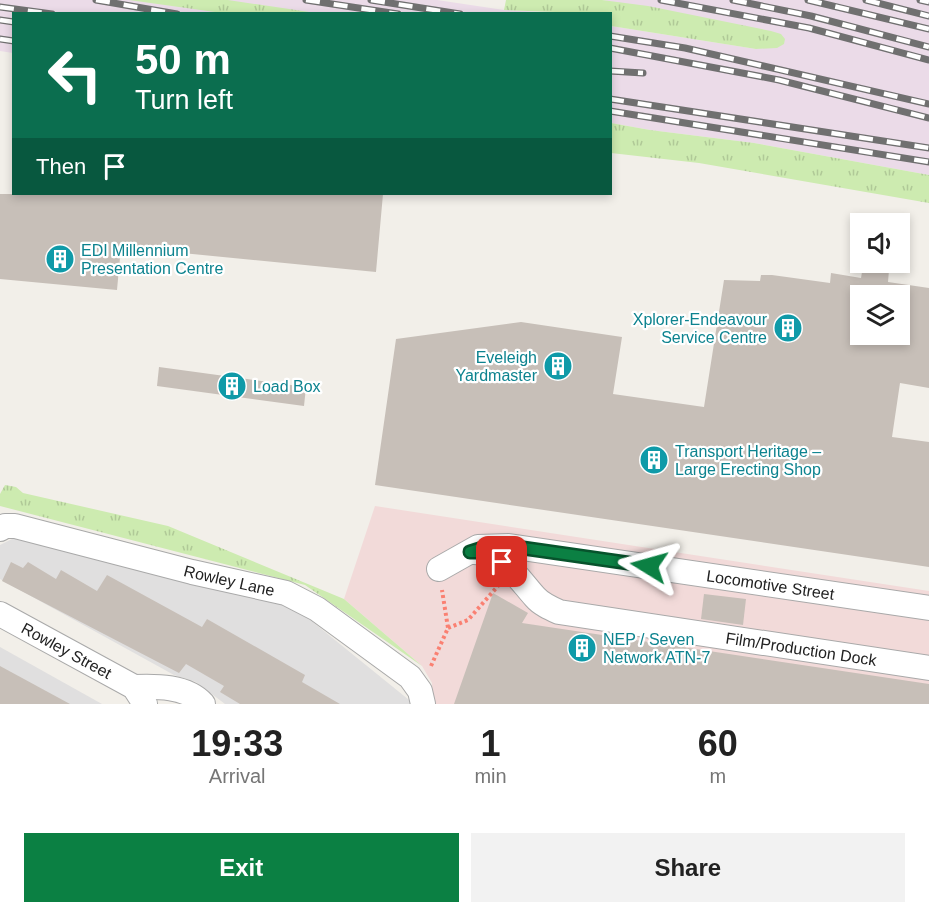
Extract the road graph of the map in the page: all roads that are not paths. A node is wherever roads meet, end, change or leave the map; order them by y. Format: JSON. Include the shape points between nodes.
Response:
{"nodes":[{"id":1,"x":0,"y":529,"type":"edge"},
{"id":2,"x":470,"y":552,"type":"junction"},
{"id":3,"x":439,"y":569,"type":"road end"},
{"id":4,"x":929,"y":608,"type":"edge"},
{"id":5,"x":0,"y":614,"type":"edge"},
{"id":6,"x":929,"y":668,"type":"edge"},
{"id":7,"x":140,"y":696,"type":"edge"},
{"id":8,"x":421,"y":698,"type":"edge"},
{"id":9,"x":203,"y":704,"type":"edge"}],
"edges":[{"from":1,"to":8,"type":"street","name":"Rowley Lane","via":[[15,526],[286,594],[326,616],[410,677]]},
{"from":2,"to":3,"type":"street","name":"Locomotive Street"},
{"from":2,"to":4,"type":"street","name":"Locomotive Street","via":[[492,545],[509,546]]},
{"from":2,"to":6,"type":"street","name":"Film/Production Dock","via":[[502,562],[535,597],[559,612]]},
{"from":5,"to":7,"type":"street","name":"Rowley Street"},
{"from":7,"to":9,"type":"street","name":"Rowley Street","via":[[154,686],[174,689]]}]}
